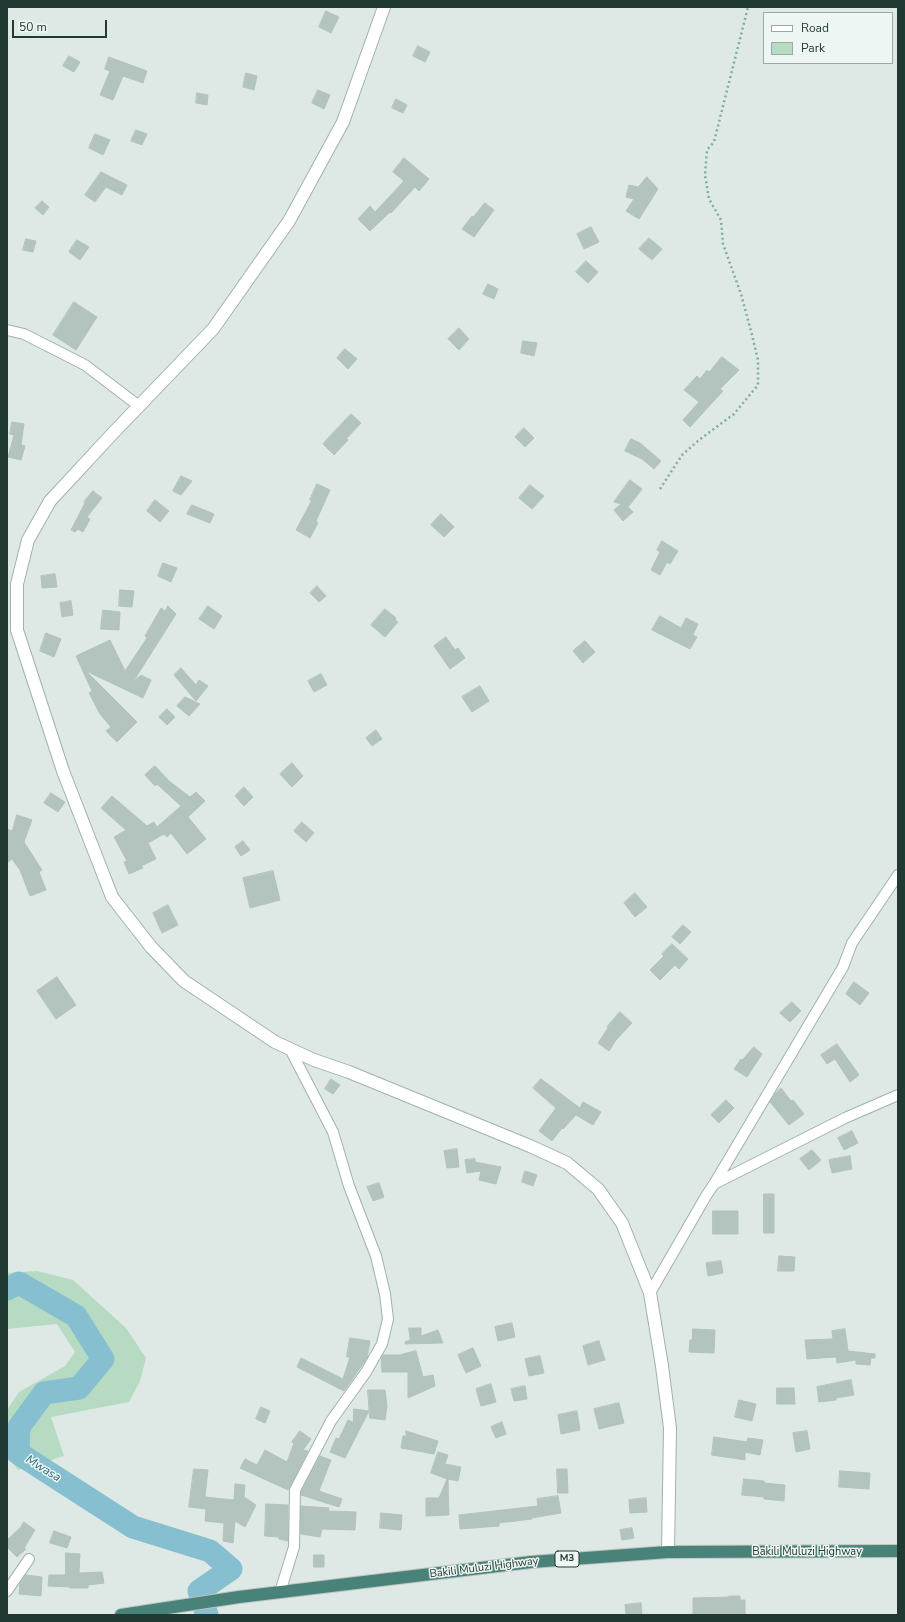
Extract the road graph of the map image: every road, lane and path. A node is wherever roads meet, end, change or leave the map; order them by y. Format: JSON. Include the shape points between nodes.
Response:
{"nodes":[{"id":1,"x":384,"y":7,"type":"edge"},
{"id":2,"x":748,"y":7,"type":"edge"},
{"id":3,"x":7,"y":330,"type":"edge"},
{"id":4,"x":139,"y":406,"type":"junction"},
{"id":5,"x":660,"y":489,"type":"dead end"},
{"id":6,"x":898,"y":875,"type":"edge"},
{"id":7,"x":290,"y":1049,"type":"junction"},
{"id":8,"x":898,"y":1096,"type":"edge"},
{"id":9,"x":714,"y":1184,"type":"junction"},
{"id":10,"x":650,"y":1293,"type":"junction"},
{"id":11,"x":898,"y":1551,"type":"edge"},
{"id":12,"x":668,"y":1552,"type":"junction"},
{"id":13,"x":29,"y":1559,"type":"dead end"},
{"id":14,"x":7,"y":1591,"type":"edge"},
{"id":15,"x":280,"y":1592,"type":"junction"},
{"id":16,"x":120,"y":1615,"type":"edge"}],
"edges":[{"from":1,"to":4,"type":"street","via":[[343,122],[289,221],[213,329]]},
{"from":2,"to":5,"type":"path","via":[[714,142],[707,150],[705,175],[709,199],[721,220],[723,244],[752,335],[758,360],[758,386],[734,414],[682,455]]},
{"from":3,"to":4,"type":"street","via":[[24,334],[85,365]]},
{"from":4,"to":7,"type":"street","via":[[50,501],[28,540],[17,584],[17,630],[63,771],[112,897],[151,947],[184,981],[275,1042]]},
{"from":6,"to":9,"type":"street","via":[[852,943],[843,967]]},
{"from":7,"to":10,"type":"street","via":[[567,1163],[598,1189],[622,1223]]},
{"from":7,"to":15,"type":"street","via":[[333,1132],[349,1186],[376,1256],[386,1294],[388,1319],[382,1344],[366,1372],[331,1421],[296,1490],[294,1547]]},
{"from":8,"to":9,"type":"street","via":[[845,1118]]},
{"from":9,"to":10,"type":"street"},
{"from":10,"to":12,"type":"street","via":[[670,1428]]},
{"from":11,"to":12,"type":"highway","name":"Bakili Muluzi Highway","number":"M3"},
{"from":12,"to":15,"type":"highway","name":"Bakili Muluzi Highway","number":"M3","via":[[531,1562]]},
{"from":13,"to":14,"type":"street"},
{"from":15,"to":16,"type":"highway","name":"Bakili Muluzi Highway","number":"M3"}]}
